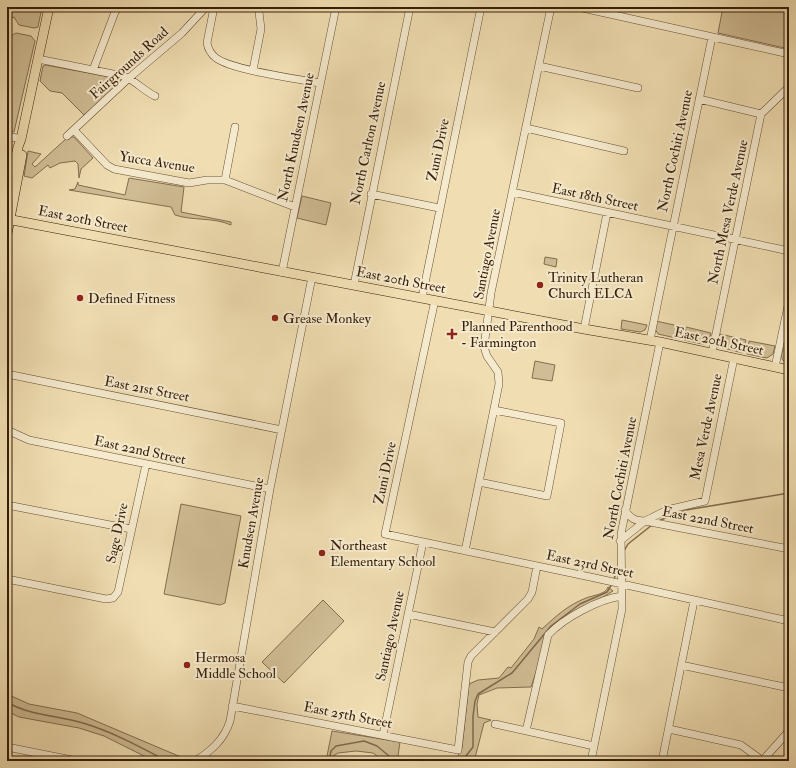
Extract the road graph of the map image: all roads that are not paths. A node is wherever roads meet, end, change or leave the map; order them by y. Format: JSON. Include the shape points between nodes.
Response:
{"nodes":[{"id":1,"x":49,"y":7,"type":"edge"},
{"id":2,"x":119,"y":7,"type":"edge"},
{"id":3,"x":206,"y":7,"type":"edge"},
{"id":4,"x":214,"y":7,"type":"edge"},
{"id":5,"x":336,"y":7,"type":"edge"},
{"id":6,"x":410,"y":7,"type":"edge"},
{"id":7,"x":481,"y":7,"type":"edge"},
{"id":8,"x":551,"y":7,"type":"edge"},
{"id":9,"x":578,"y":7,"type":"edge"},
{"id":10,"x":258,"y":12,"type":"dead end"},
{"id":11,"x":712,"y":37,"type":"junction"},
{"id":12,"x":789,"y":54,"type":"edge"},
{"id":13,"x":38,"y":59,"type":"junction"},
{"id":14,"x":539,"y":66,"type":"junction"},
{"id":15,"x":93,"y":70,"type":"junction"},
{"id":16,"x":253,"y":70,"type":"junction"},
{"id":17,"x":129,"y":78,"type":"junction"},
{"id":18,"x":320,"y":83,"type":"junction"},
{"id":19,"x":789,"y":86,"type":"edge"},
{"id":20,"x":638,"y":88,"type":"dead end"},
{"id":21,"x":155,"y":96,"type":"dead end"},
{"id":22,"x":699,"y":99,"type":"junction"},
{"id":23,"x":761,"y":114,"type":"junction"},
{"id":24,"x":235,"y":127,"type":"dead end"},
{"id":25,"x":526,"y":128,"type":"junction"},
{"id":26,"x":74,"y":130,"type":"junction"},
{"id":27,"x":7,"y":136,"type":"edge"},
{"id":28,"x":67,"y":136,"type":"dead end"},
{"id":29,"x":21,"y":139,"type":"junction"},
{"id":30,"x":624,"y":151,"type":"dead end"},
{"id":31,"x":225,"y":180,"type":"junction"},
{"id":32,"x":512,"y":192,"type":"junction"},
{"id":33,"x":8,"y":193,"type":"edge"},
{"id":34,"x":371,"y":194,"type":"junction"},
{"id":35,"x":295,"y":207,"type":"junction"},
{"id":36,"x":439,"y":208,"type":"junction"},
{"id":37,"x":607,"y":213,"type":"junction"},
{"id":38,"x":8,"y":219,"type":"edge"},
{"id":39,"x":673,"y":227,"type":"junction"},
{"id":40,"x":7,"y":234,"type":"edge"},
{"id":41,"x":736,"y":240,"type":"junction"},
{"id":42,"x":789,"y":251,"type":"edge"},
{"id":43,"x":282,"y":272,"type":"junction"},
{"id":44,"x":312,"y":277,"type":"junction"},
{"id":45,"x":354,"y":285,"type":"junction"},
{"id":46,"x":422,"y":298,"type":"junction"},
{"id":47,"x":435,"y":300,"type":"junction"},
{"id":48,"x":789,"y":301,"type":"edge"},
{"id":49,"x":489,"y":311,"type":"junction"},
{"id":50,"x":584,"y":329,"type":"junction"},
{"id":51,"x":650,"y":340,"type":"junction"},
{"id":52,"x":660,"y":342,"type":"junction"},
{"id":53,"x":712,"y":353,"type":"junction"},
{"id":54,"x":734,"y":358,"type":"junction"},
{"id":55,"x":775,"y":367,"type":"junction"},
{"id":56,"x":789,"y":370,"type":"edge"},
{"id":57,"x":7,"y":374,"type":"edge"},
{"id":58,"x":494,"y":410,"type":"junction"},
{"id":59,"x":7,"y":430,"type":"edge"},
{"id":60,"x":282,"y":430,"type":"junction"},
{"id":61,"x":146,"y":464,"type":"junction"},
{"id":62,"x":479,"y":482,"type":"junction"},
{"id":63,"x":270,"y":490,"type":"junction"},
{"id":64,"x":7,"y":505,"type":"edge"},
{"id":65,"x":625,"y":510,"type":"junction"},
{"id":66,"x":645,"y":521,"type":"junction"},
{"id":67,"x":131,"y":529,"type":"junction"},
{"id":68,"x":385,"y":534,"type":"joint"},
{"id":69,"x":620,"y":541,"type":"junction"},
{"id":70,"x":423,"y":542,"type":"junction"},
{"id":71,"x":789,"y":549,"type":"edge"},
{"id":72,"x":465,"y":551,"type":"junction"},
{"id":73,"x":537,"y":566,"type":"junction"},
{"id":74,"x":7,"y":579,"type":"edge"},
{"id":75,"x":622,"y":585,"type":"junction"},
{"id":76,"x":622,"y":596,"type":"junction"},
{"id":77,"x":694,"y":601,"type":"junction"},
{"id":78,"x":408,"y":614,"type":"junction"},
{"id":79,"x":789,"y":621,"type":"edge"},
{"id":80,"x":494,"y":632,"type":"junction"},
{"id":81,"x":682,"y":665,"type":"junction"},
{"id":82,"x":789,"y":688,"type":"edge"},
{"id":83,"x":232,"y":706,"type":"junction"},
{"id":84,"x":496,"y":724,"type":"dead end"},
{"id":85,"x":669,"y":729,"type":"junction"},
{"id":86,"x":526,"y":731,"type":"junction"},
{"id":87,"x":789,"y":731,"type":"edge"},
{"id":88,"x":383,"y":735,"type":"junction"},
{"id":89,"x":594,"y":746,"type":"junction"},
{"id":90,"x":7,"y":747,"type":"edge"},
{"id":91,"x":77,"y":761,"type":"edge"},
{"id":92,"x":195,"y":761,"type":"edge"},
{"id":93,"x":591,"y":761,"type":"edge"},
{"id":94,"x":662,"y":761,"type":"edge"},
{"id":95,"x":762,"y":761,"type":"edge"}],
"edges":[{"from":1,"to":13,"type":"main road"},
{"from":2,"to":15,"type":"street"},
{"from":3,"to":17,"type":"street","name":"Fairgrounds Road","via":[[182,33]]},
{"from":4,"to":16,"type":"street","via":[[207,38],[211,53],[226,64]]},
{"from":5,"to":18,"type":"street","name":"North Knudsen Avenue"},
{"from":6,"to":34,"type":"street","name":"North Carlton Avenue"},
{"from":7,"to":36,"type":"street","name":"Zuni Drive"},
{"from":8,"to":14,"type":"street","name":"Santiago Avenue"},
{"from":9,"to":11,"type":"street"},
{"from":10,"to":16,"type":"street","via":[[261,29]]},
{"from":11,"to":12,"type":"street"},
{"from":11,"to":22,"type":"street","name":"North Cochiti Avenue"},
{"from":13,"to":15,"type":"street"},
{"from":13,"to":29,"type":"main road"},
{"from":14,"to":20,"type":"street"},
{"from":14,"to":25,"type":"street","name":"Santiago Avenue"},
{"from":15,"to":17,"type":"street"},
{"from":16,"to":18,"type":"street"},
{"from":17,"to":21,"type":"street"},
{"from":17,"to":26,"type":"street","name":"Fairgrounds Road"},
{"from":18,"to":35,"type":"street","name":"North Knudsen Avenue"},
{"from":19,"to":23,"type":"street"},
{"from":22,"to":23,"type":"street"},
{"from":22,"to":39,"type":"street","name":"North Cochiti Avenue"},
{"from":23,"to":41,"type":"street","name":"North Mesa Verde Avenue"},
{"from":24,"to":31,"type":"street"},
{"from":25,"to":30,"type":"street"},
{"from":25,"to":32,"type":"street","name":"Santiago Avenue"},
{"from":26,"to":28,"type":"street","name":"Fairgrounds Road"},
{"from":26,"to":31,"type":"street","name":"Yucca Avenue","via":[[107,165],[114,169],[189,183]]},
{"from":27,"to":29,"type":"street"},
{"from":29,"to":33,"type":"main road"},
{"from":29,"to":38,"type":"main road","via":[[23,147]]},
{"from":31,"to":35,"type":"street","name":"Yucca Avenue"},
{"from":32,"to":37,"type":"street","name":"East 18th Street"},
{"from":32,"to":49,"type":"street","name":"Santiago Avenue"},
{"from":34,"to":36,"type":"street"},
{"from":34,"to":45,"type":"street","name":"North Carlton Avenue"},
{"from":35,"to":43,"type":"street","name":"North Knudsen Avenue"},
{"from":36,"to":46,"type":"street","name":"Zuni Drive"},
{"from":37,"to":39,"type":"street","name":"East 18th Street"},
{"from":37,"to":50,"type":"street"},
{"from":38,"to":40,"type":"main road"},
{"from":38,"to":43,"type":"main road","name":"East 20th Street"},
{"from":39,"to":41,"type":"street","name":"East 18th Street"},
{"from":39,"to":51,"type":"street","name":"North Cochiti Avenue"},
{"from":41,"to":42,"type":"street","name":"East 18th Street"},
{"from":41,"to":53,"type":"street","name":"North Mesa Verde Avenue"},
{"from":43,"to":44,"type":"main road","name":"East 20th Street"},
{"from":44,"to":45,"type":"main road","name":"East 20th Street"},
{"from":44,"to":60,"type":"street","name":"Knudsen Avenue"},
{"from":45,"to":46,"type":"main road","name":"East 20th Street"},
{"from":46,"to":47,"type":"main road","name":"East 20th Street"},
{"from":47,"to":49,"type":"main road","name":"East 20th Street"},
{"from":47,"to":68,"type":"street","name":"Zuni Drive"},
{"from":48,"to":55,"type":"street"},
{"from":49,"to":50,"type":"main road","name":"East 20th Street"},
{"from":49,"to":58,"type":"street","name":"Santiago Avenue","via":[[484,347],[500,380]]},
{"from":50,"to":51,"type":"main road","name":"East 20th Street"},
{"from":51,"to":52,"type":"main road","name":"East 20th Street"},
{"from":52,"to":53,"type":"main road","name":"East 20th Street"},
{"from":52,"to":65,"type":"street","name":"North Cochiti Avenue"},
{"from":53,"to":54,"type":"main road","name":"East 20th Street"},
{"from":54,"to":55,"type":"main road","name":"East 20th Street"},
{"from":54,"to":66,"type":"street","name":"Mesa Verde Avenue","via":[[704,500],[667,510]]},
{"from":55,"to":56,"type":"main road","name":"East 20th Street"},
{"from":57,"to":60,"type":"street","name":"East 21st Street"},
{"from":58,"to":62,"type":"street","name":"Santiago Avenue"},
{"from":58,"to":62,"type":"street","via":[[561,423],[547,496]]},
{"from":59,"to":61,"type":"street","name":"East 22nd Street","via":[[29,440]]},
{"from":60,"to":63,"type":"street","name":"Knudsen Avenue"},
{"from":61,"to":63,"type":"street","name":"East 22nd Street"},
{"from":61,"to":67,"type":"street","name":"Sage Drive"},
{"from":62,"to":72,"type":"street","name":"Santiago Avenue"},
{"from":63,"to":83,"type":"street","name":"Knudsen Avenue"},
{"from":64,"to":67,"type":"street"},
{"from":65,"to":66,"type":"street","name":"East 22nd Street","via":[[637,521]]},
{"from":65,"to":69,"type":"street","name":"North Cochiti Avenue"},
{"from":66,"to":69,"type":"street"},
{"from":66,"to":71,"type":"street","name":"East 22nd Street"},
{"from":67,"to":74,"type":"street","name":"Sage Drive","via":[[118,592],[113,598],[106,599]]},
{"from":68,"to":70,"type":"street","name":"East 23rd Street"},
{"from":69,"to":75,"type":"street","name":"North Cochiti Avenue"},
{"from":70,"to":72,"type":"street","name":"East 23rd Street"},
{"from":70,"to":78,"type":"street","name":"Santiago Avenue"},
{"from":72,"to":73,"type":"street","name":"East 23rd Street"},
{"from":73,"to":75,"type":"street","name":"East 23rd Street"},
{"from":73,"to":80,"type":"street","via":[[528,600]]},
{"from":75,"to":76,"type":"street","name":"North Cochiti Avenue"},
{"from":75,"to":77,"type":"street","name":"East 23rd Street"},
{"from":76,"to":86,"type":"street","via":[[584,609],[548,635]]},
{"from":76,"to":89,"type":"street","name":"North Cochiti Avenue","via":[[622,610]]},
{"from":77,"to":79,"type":"street","name":"East 23rd Street"},
{"from":77,"to":81,"type":"street"},
{"from":78,"to":80,"type":"street"},
{"from":78,"to":88,"type":"street","name":"Santiago Avenue"},
{"from":80,"to":88,"type":"street","name":"East 25th Street","via":[[468,662],[458,750]]},
{"from":81,"to":82,"type":"street"},
{"from":81,"to":85,"type":"street"},
{"from":83,"to":88,"type":"street","name":"East 25th Street"},
{"from":83,"to":92,"type":"street","name":"Knudsen Avenue","via":[[228,726],[222,737],[213,749]]},
{"from":84,"to":86,"type":"street"},
{"from":85,"to":94,"type":"street"},
{"from":85,"to":95,"type":"street","via":[[741,745]]},
{"from":86,"to":89,"type":"street"},
{"from":87,"to":95,"type":"street"},
{"from":89,"to":93,"type":"street","name":"North Cochiti Avenue"},
{"from":90,"to":91,"type":"street"}]}
